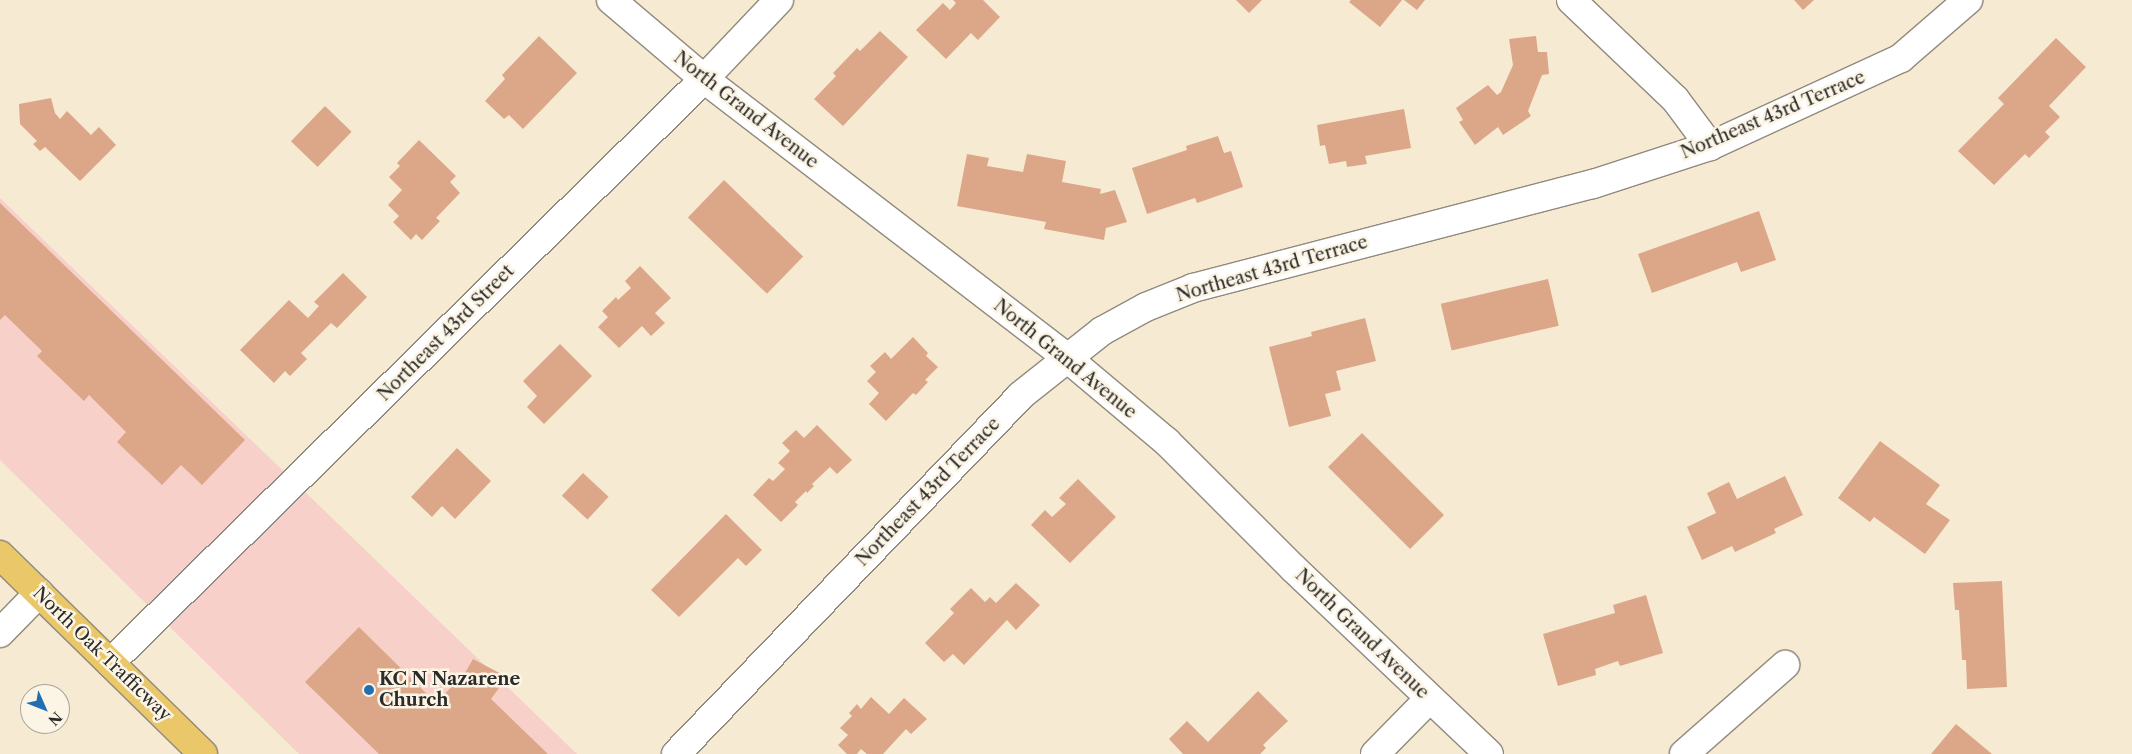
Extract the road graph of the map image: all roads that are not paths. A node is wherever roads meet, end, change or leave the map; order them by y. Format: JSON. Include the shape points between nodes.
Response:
{"nodes":[{"id":1,"x":611,"y":0,"type":"edge"},
{"id":2,"x":779,"y":0,"type":"edge"},
{"id":3,"x":1571,"y":0,"type":"edge"},
{"id":4,"x":1968,"y":0,"type":"edge"},
{"id":5,"x":704,"y":78,"type":"junction"},
{"id":6,"x":1710,"y":146,"type":"junction"},
{"id":7,"x":1066,"y":357,"type":"junction"},
{"id":8,"x":0,"y":555,"type":"edge"},
{"id":9,"x":39,"y":593,"type":"junction"},
{"id":10,"x":0,"y":633,"type":"edge"},
{"id":11,"x":110,"y":663,"type":"junction"},
{"id":12,"x":1785,"y":665,"type":"dead end"},
{"id":13,"x":1429,"y":699,"type":"junction"},
{"id":14,"x":203,"y":754,"type":"edge"},
{"id":15,"x":676,"y":754,"type":"edge"},
{"id":16,"x":1375,"y":754,"type":"edge"},
{"id":17,"x":1488,"y":754,"type":"edge"},
{"id":18,"x":1684,"y":754,"type":"edge"}],
"edges":[{"from":1,"to":5,"type":"street","name":"North Grand Avenue"},
{"from":2,"to":5,"type":"street","name":"Northeast 43rd Street"},
{"from":3,"to":6,"type":"street","via":[[1675,99]]},
{"from":4,"to":6,"type":"street","name":"Northeast 43rd Terrace","via":[[1901,58]]},
{"from":5,"to":7,"type":"street","name":"North Grand Avenue"},
{"from":5,"to":11,"type":"street","name":"Northeast 43rd Street"},
{"from":6,"to":7,"type":"street","name":"Northeast 43rd Terrace","via":[[1593,184],[1193,288],[1146,307],[1102,331]]},
{"from":7,"to":13,"type":"street","name":"North Grand Avenue","via":[[1167,442]]},
{"from":7,"to":15,"type":"street","name":"Northeast 43rd Terrace","via":[[1020,396]]},
{"from":8,"to":9,"type":"main road","name":"North Oak Trafficway"},
{"from":9,"to":10,"type":"street"},
{"from":9,"to":11,"type":"main road","name":"North Oak Trafficway"},
{"from":11,"to":14,"type":"main road","name":"North Oak Trafficway"},
{"from":12,"to":18,"type":"street"},
{"from":13,"to":16,"type":"street"},
{"from":13,"to":17,"type":"street","name":"North Grand Avenue"}]}
